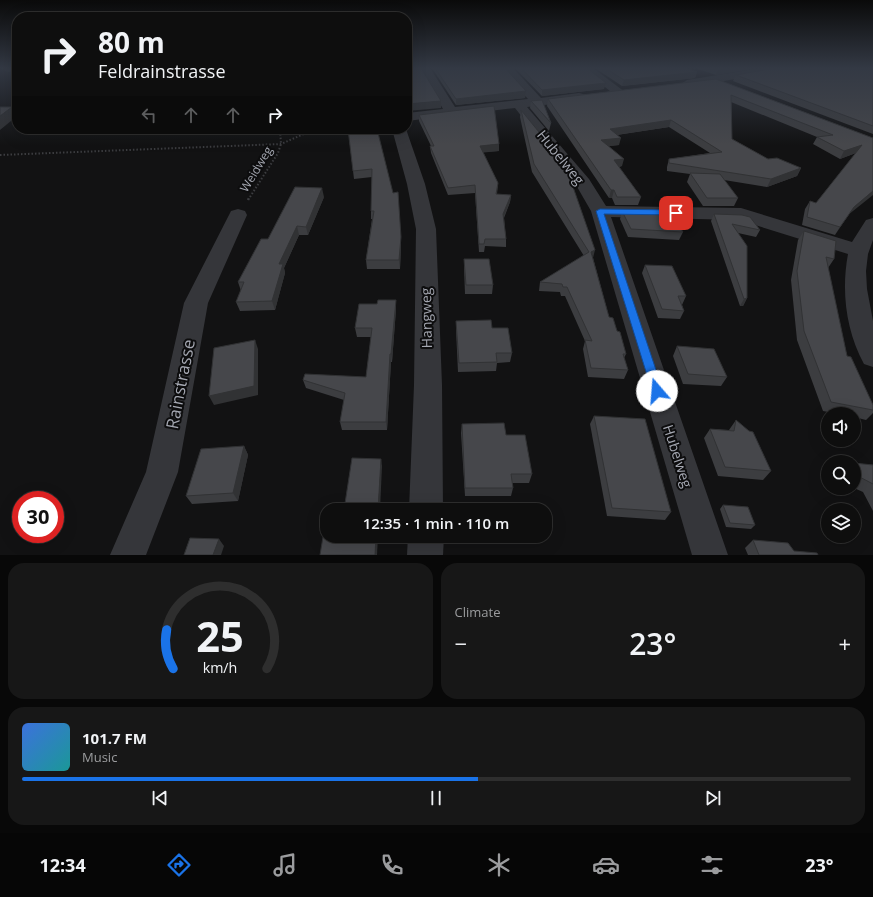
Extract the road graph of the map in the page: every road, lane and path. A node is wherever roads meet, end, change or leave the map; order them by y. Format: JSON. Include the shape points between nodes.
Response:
{"nodes":[{"id":1,"x":441,"y":94,"type":"edge"},
{"id":2,"x":523,"y":94,"type":"edge"},
{"id":3,"x":589,"y":96,"type":"edge"},
{"id":4,"x":528,"y":103,"type":"junction"},
{"id":5,"x":451,"y":111,"type":"junction"},
{"id":6,"x":412,"y":116,"type":"edge"},
{"id":7,"x":280,"y":134,"type":"edge"},
{"id":8,"x":304,"y":134,"type":"edge"},
{"id":9,"x":401,"y":134,"type":"edge"},
{"id":10,"x":281,"y":144,"type":"junction"},
{"id":11,"x":0,"y":155,"type":"edge"},
{"id":12,"x":600,"y":211,"type":"junction"},
{"id":13,"x":238,"y":215,"type":"joint"},
{"id":14,"x":873,"y":224,"type":"edge"},
{"id":15,"x":858,"y":251,"type":"junction"},
{"id":16,"x":873,"y":357,"type":"edge"},
{"id":17,"x":426,"y":503,"type":"edge"},
{"id":18,"x":426,"y":543,"type":"edge"},
{"id":19,"x":128,"y":555,"type":"edge"},
{"id":20,"x":425,"y":555,"type":"edge"},
{"id":21,"x":710,"y":555,"type":"edge"}],
"edges":[{"from":1,"to":5,"type":"street"},
{"from":2,"to":4,"type":"street","name":"Hubelweg"},
{"from":3,"to":4,"type":"street"},
{"from":4,"to":5,"type":"street"},
{"from":4,"to":12,"type":"street","name":"Hubelweg"},
{"from":5,"to":6,"type":"street"},
{"from":7,"to":10,"type":"path","name":"Weidweg"},
{"from":8,"to":10,"type":"path"},
{"from":9,"to":17,"type":"street","name":"Hangweg","via":[[426,229]]},
{"from":10,"to":11,"type":"path"},
{"from":10,"to":13,"type":"path","name":"Weidweg","via":[[268,171]]},
{"from":12,"to":15,"type":"street","via":[[741,214]]},
{"from":12,"to":21,"type":"street","name":"Hubelweg"},
{"from":13,"to":19,"type":"street","name":"Rainstrasse","via":[[196,303],[162,472]]},
{"from":14,"to":15,"type":"street"},
{"from":15,"to":16,"type":"street","via":[[857,306],[864,336]]},
{"from":18,"to":20,"type":"street"}]}
